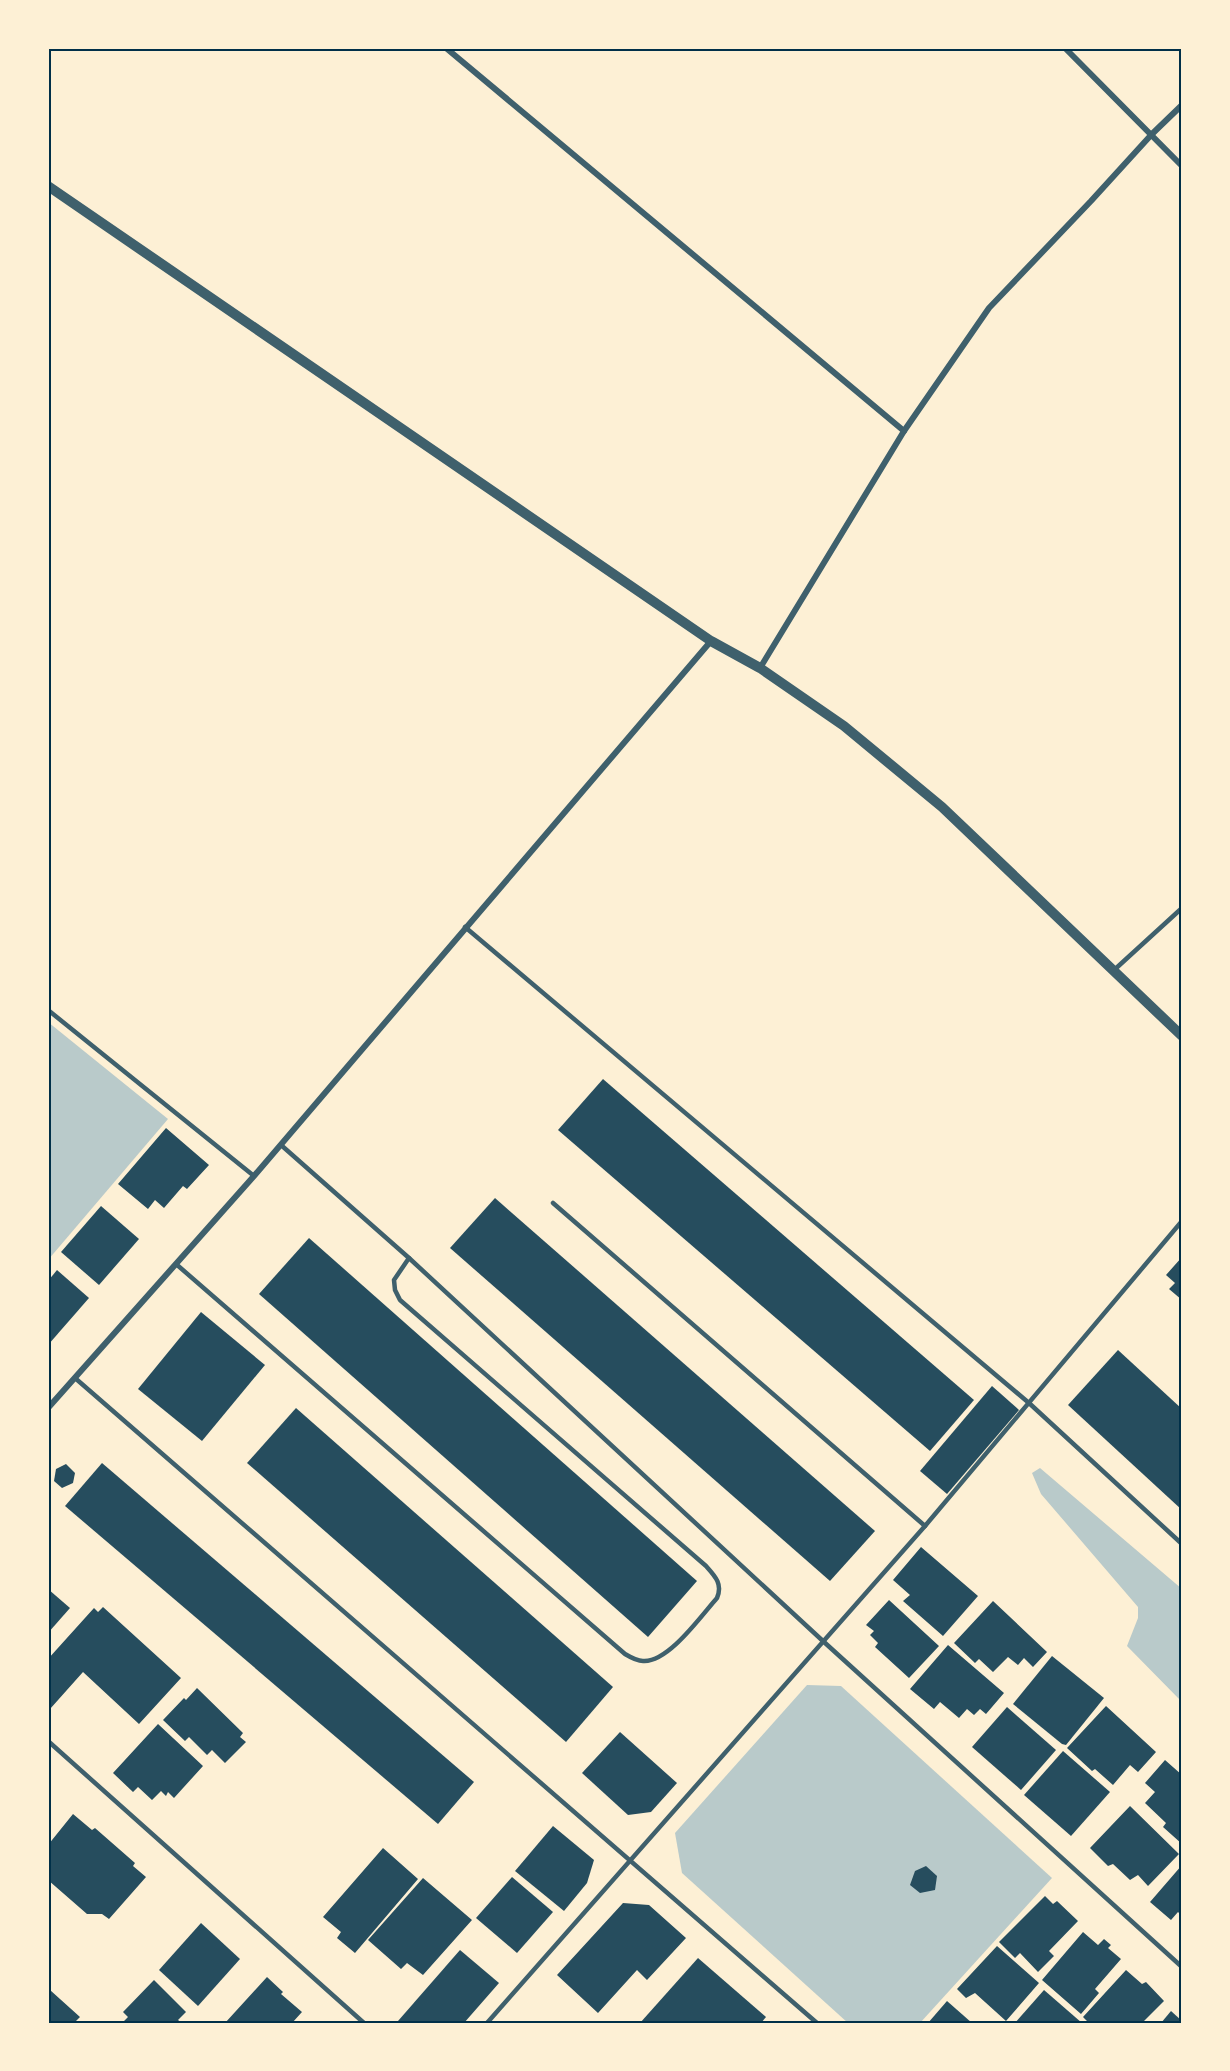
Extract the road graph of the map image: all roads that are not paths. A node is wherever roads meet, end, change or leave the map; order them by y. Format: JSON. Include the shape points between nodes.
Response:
{"nodes":[{"id":1,"x":446,"y":48,"type":"edge"},
{"id":2,"x":1065,"y":48,"type":"edge"},
{"id":3,"x":1182,"y":105,"type":"edge"},
{"id":4,"x":1152,"y":134,"type":"junction"},
{"id":5,"x":1182,"y":166,"type":"edge"},
{"id":6,"x":48,"y":186,"type":"edge"},
{"id":7,"x":904,"y":432,"type":"junction"},
{"id":8,"x":711,"y":641,"type":"junction"},
{"id":9,"x":760,"y":668,"type":"junction"},
{"id":10,"x":1182,"y":908,"type":"edge"},
{"id":11,"x":465,"y":927,"type":"junction"},
{"id":12,"x":1113,"y":971,"type":"junction"},
{"id":13,"x":48,"y":1010,"type":"edge"},
{"id":14,"x":1182,"y":1036,"type":"edge"},
{"id":15,"x":281,"y":1145,"type":"junction"},
{"id":16,"x":254,"y":1176,"type":"junction"},
{"id":17,"x":554,"y":1203,"type":"dead end"},
{"id":18,"x":1182,"y":1221,"type":"edge"},
{"id":19,"x":410,"y":1258,"type":"junction"},
{"id":20,"x":176,"y":1264,"type":"junction"},
{"id":21,"x":75,"y":1378,"type":"junction"},
{"id":22,"x":1029,"y":1403,"type":"junction"},
{"id":23,"x":48,"y":1408,"type":"edge"},
{"id":24,"x":925,"y":1526,"type":"junction"},
{"id":25,"x":1182,"y":1544,"type":"edge"},
{"id":26,"x":824,"y":1642,"type":"junction"},
{"id":27,"x":48,"y":1741,"type":"edge"},
{"id":28,"x":631,"y":1860,"type":"junction"},
{"id":29,"x":1182,"y":1967,"type":"edge"},
{"id":30,"x":364,"y":2023,"type":"edge"},
{"id":31,"x":487,"y":2023,"type":"edge"},
{"id":32,"x":817,"y":2023,"type":"edge"}],
"edges":[{"from":1,"to":7,"type":"street"},
{"from":2,"to":4,"type":"street"},
{"from":3,"to":4,"type":"street"},
{"from":4,"to":5,"type":"street"},
{"from":4,"to":7,"type":"street","via":[[989,308]]},
{"from":6,"to":8,"type":"street"},
{"from":7,"to":9,"type":"street"},
{"from":8,"to":9,"type":"street"},
{"from":8,"to":11,"type":"street"},
{"from":9,"to":12,"type":"street","via":[[844,726],[942,807]]},
{"from":10,"to":12,"type":"lane"},
{"from":11,"to":15,"type":"street"},
{"from":11,"to":22,"type":"lane"},
{"from":12,"to":14,"type":"street"},
{"from":13,"to":16,"type":"lane"},
{"from":15,"to":16,"type":"street"},
{"from":15,"to":19,"type":"lane"},
{"from":16,"to":20,"type":"street"},
{"from":17,"to":24,"type":"lane"},
{"from":18,"to":22,"type":"lane"},
{"from":19,"to":20,"type":"lane","via":[[394,1280],[400,1300],[718,1579],[721,1590],[717,1598],[657,1659],[642,1661],[625,1654]]},
{"from":19,"to":26,"type":"lane"},
{"from":20,"to":21,"type":"street"},
{"from":21,"to":23,"type":"street"},
{"from":21,"to":28,"type":"lane"},
{"from":22,"to":24,"type":"lane"},
{"from":22,"to":25,"type":"lane"},
{"from":24,"to":26,"type":"lane"},
{"from":26,"to":28,"type":"lane"},
{"from":26,"to":29,"type":"lane"},
{"from":27,"to":30,"type":"lane"},
{"from":28,"to":31,"type":"lane"},
{"from":28,"to":32,"type":"lane"}]}
